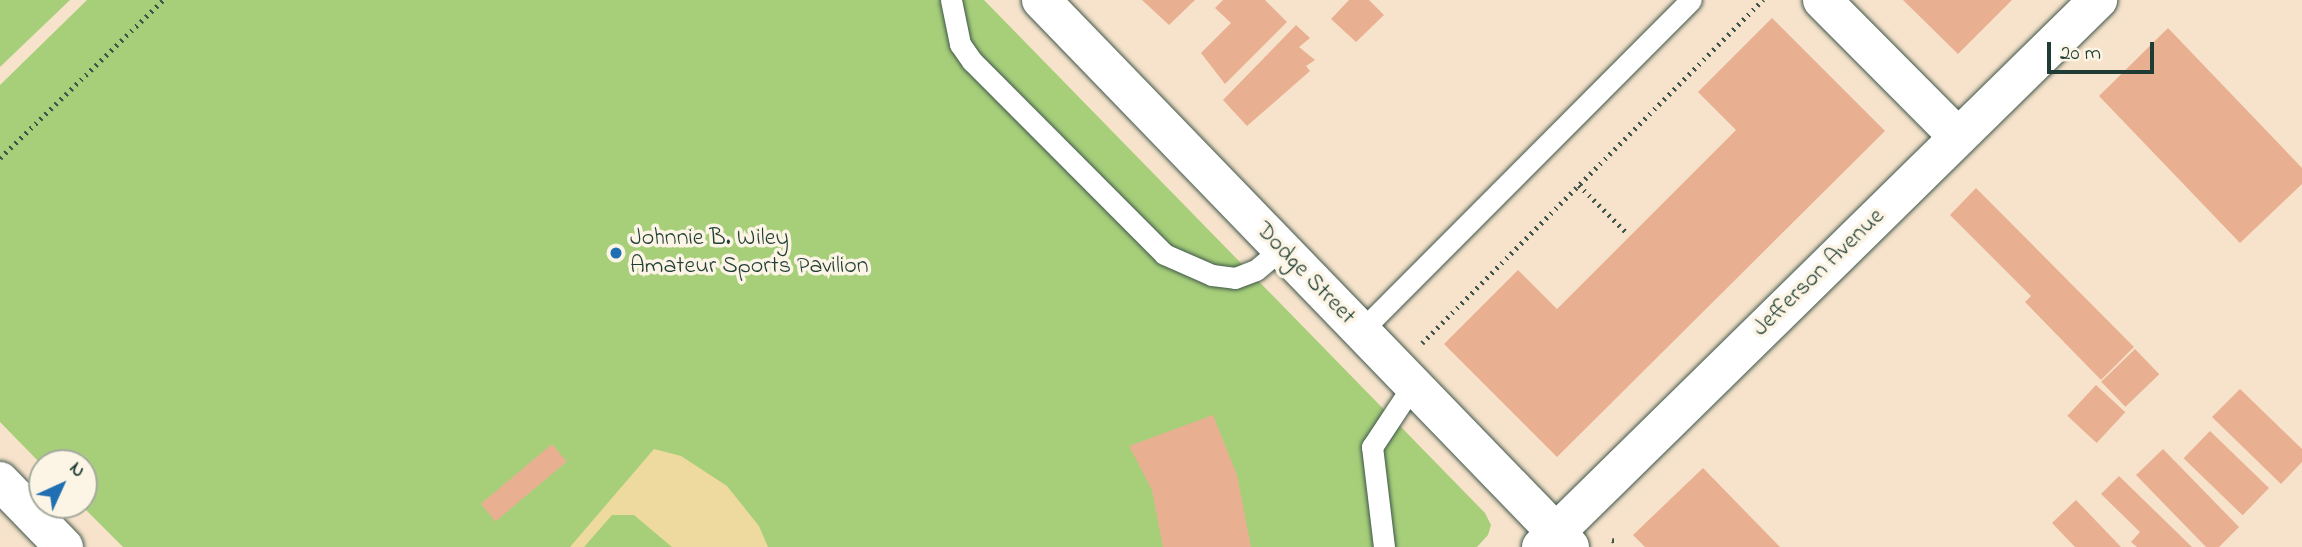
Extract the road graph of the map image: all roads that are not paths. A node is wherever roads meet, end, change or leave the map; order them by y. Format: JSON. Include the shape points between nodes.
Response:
{"nodes":[{"id":1,"x":951,"y":0,"type":"edge"},
{"id":2,"x":1041,"y":0,"type":"edge"},
{"id":3,"x":1691,"y":0,"type":"edge"},
{"id":4,"x":1822,"y":0,"type":"edge"},
{"id":5,"x":2098,"y":0,"type":"edge"},
{"id":6,"x":1958,"y":137,"type":"junction"},
{"id":7,"x":1281,"y":249,"type":"junction"},
{"id":8,"x":1361,"y":331,"type":"junction"},
{"id":9,"x":1413,"y":385,"type":"junction"},
{"id":10,"x":0,"y":481,"type":"edge"},
{"id":11,"x":1556,"y":542,"type":"edge"},
{"id":12,"x":64,"y":547,"type":"edge"},
{"id":13,"x":1384,"y":547,"type":"edge"}],
"edges":[{"from":1,"to":7,"type":"lane","via":[[960,44],[972,61],[1164,254],[1212,275],[1235,278],[1256,270]]},
{"from":2,"to":7,"type":"street","name":"Dodge Street"},
{"from":3,"to":8,"type":"lane"},
{"from":4,"to":6,"type":"street"},
{"from":5,"to":6,"type":"street","name":"Jefferson Avenue"},
{"from":6,"to":11,"type":"street","name":"Jefferson Avenue"},
{"from":7,"to":8,"type":"street","name":"Dodge Street"},
{"from":8,"to":9,"type":"street","name":"Dodge Street"},
{"from":9,"to":11,"type":"street","name":"Dodge Street"},
{"from":9,"to":13,"type":"lane","via":[[1372,447]]},
{"from":10,"to":12,"type":"street"}]}
